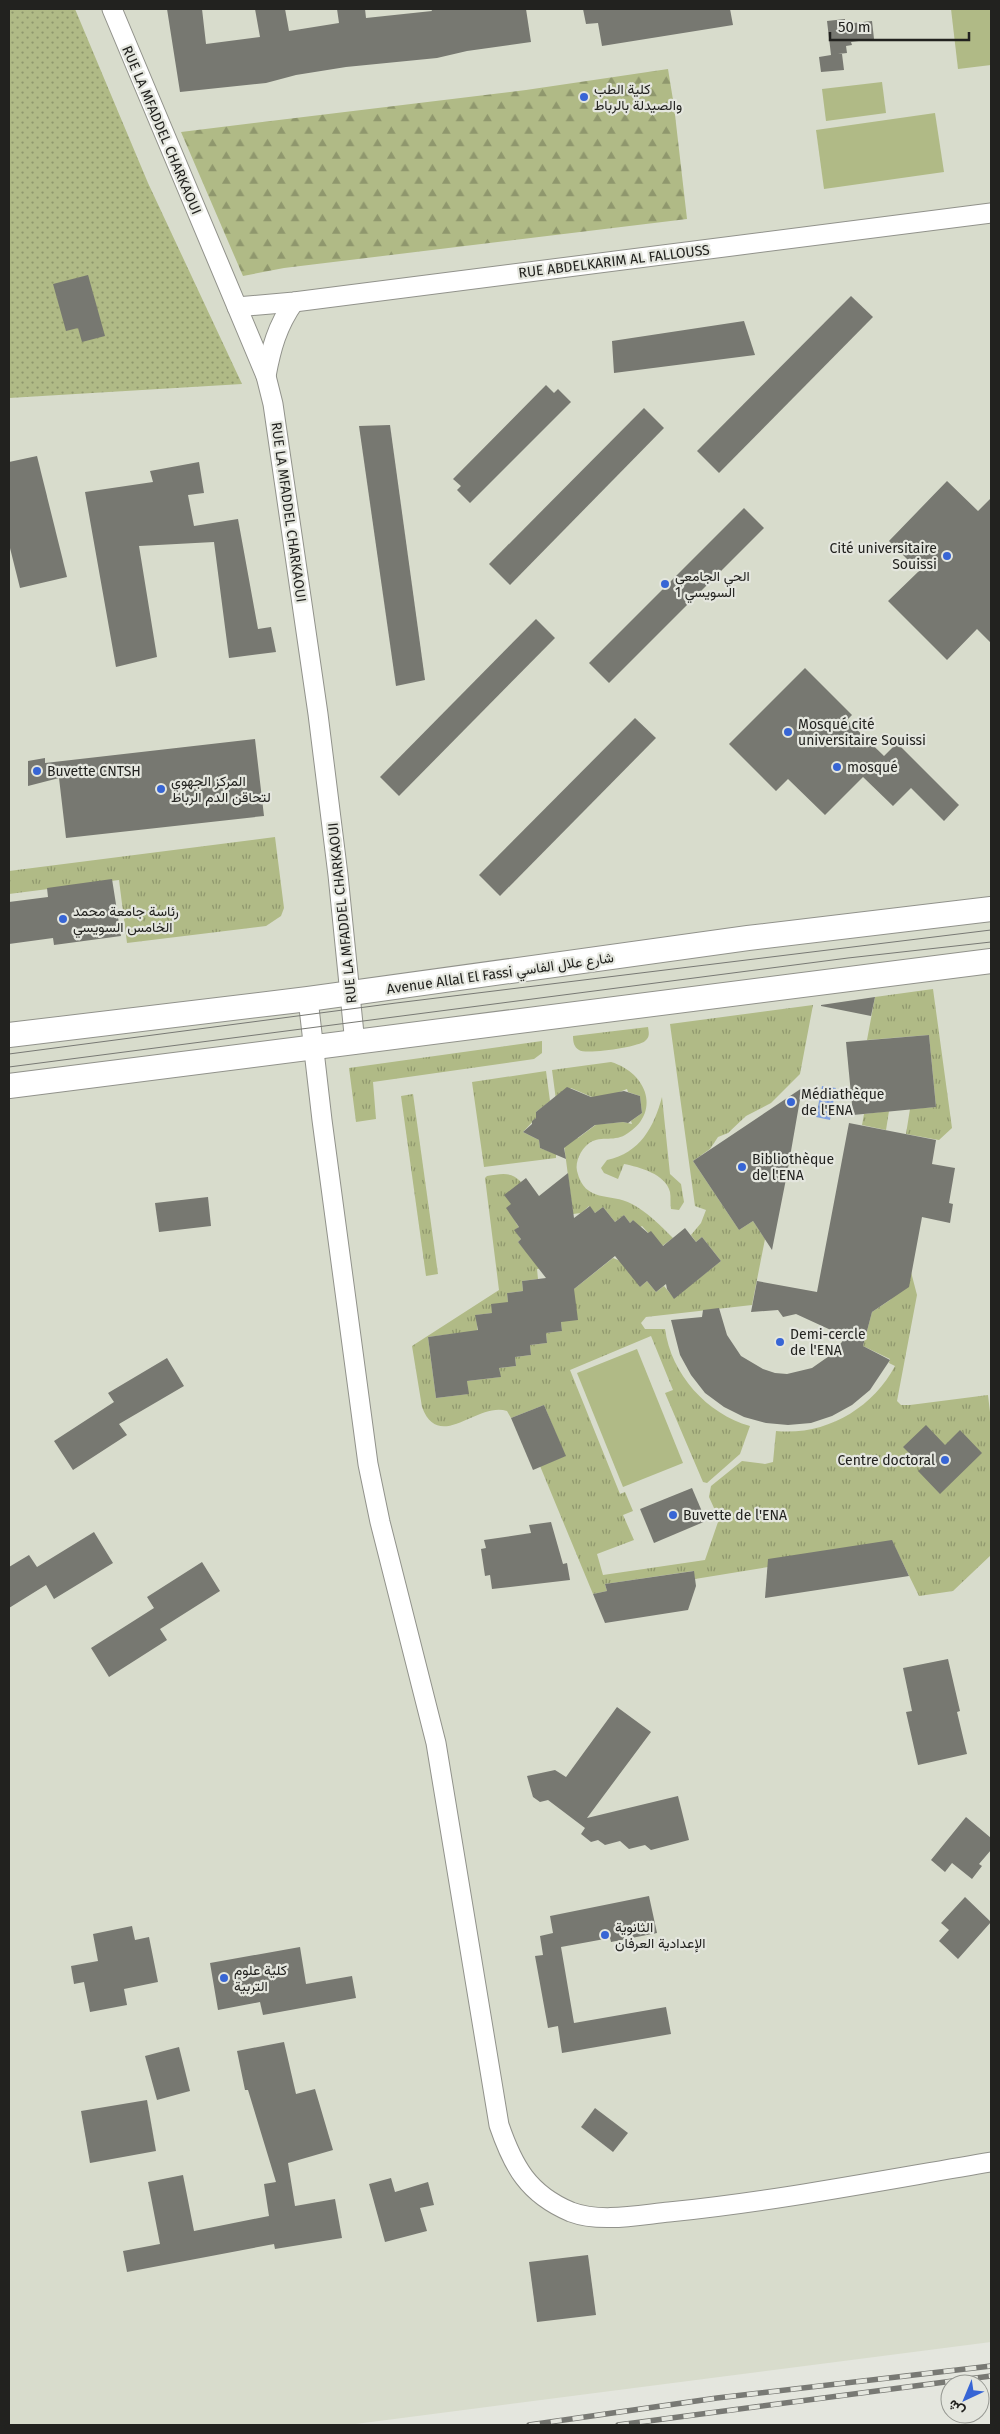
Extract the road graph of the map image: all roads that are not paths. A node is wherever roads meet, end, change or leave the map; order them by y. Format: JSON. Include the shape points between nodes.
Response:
{"nodes":[{"id":1,"x":112,"y":9,"type":"edge"},
{"id":2,"x":991,"y":213,"type":"edge"},
{"id":3,"x":294,"y":302,"type":"junction"},
{"id":4,"x":237,"y":307,"type":"junction"},
{"id":5,"x":266,"y":376,"type":"junction"},
{"id":6,"x":991,"y":909,"type":"edge"},
{"id":7,"x":991,"y":961,"type":"edge"},
{"id":8,"x":352,"y":993,"type":"junction"},
{"id":9,"x":308,"y":999,"type":"junction"},
{"id":10,"x":9,"y":1034,"type":"edge"},
{"id":11,"x":356,"y":1044,"type":"junction"},
{"id":12,"x":313,"y":1049,"type":"junction"},
{"id":13,"x":9,"y":1086,"type":"edge"},
{"id":14,"x":991,"y":2162,"type":"edge"}],
"edges":[{"from":1,"to":4,"type":"street","name":"RUE LA MFADDEL CHARKAOUI"},
{"from":2,"to":3,"type":"street","name":"RUE ABDELKARIM AL FALLOUSS"},
{"from":3,"to":4,"type":"street","name":"RUE ABDELKARIM AL FALLOUSS"},
{"from":3,"to":5,"type":"street","via":[[275,334]]},
{"from":4,"to":5,"type":"street","name":"RUE LA MFADDEL CHARKAOUI"},
{"from":5,"to":8,"type":"street","name":"RUE LA MFADDEL CHARKAOUI","via":[[280,441],[322,742]]},
{"from":6,"to":8,"type":"street","name":"Avenue Allal El Fassi شارع علال الفاسي","via":[[748,938]]},
{"from":7,"to":11,"type":"street","via":[[658,1002]]},
{"from":8,"to":9,"type":"street","name":"Avenue Allal El Fassi شارع علال الفاسي"},
{"from":8,"to":11,"type":"street","name":"RUE LA MFADDEL CHARKAOUI"},
{"from":9,"to":10,"type":"street","name":"Avenue Allal El Fassi شارع علال الفاسي"},
{"from":9,"to":12,"type":"street"},
{"from":11,"to":12,"type":"street"},
{"from":12,"to":13,"type":"street"},
{"from":12,"to":14,"type":"street","via":[[368,1464],[436,1743],[499,2125],[516,2168],[545,2198],[572,2212],[611,2216],[716,2207]]}]}
